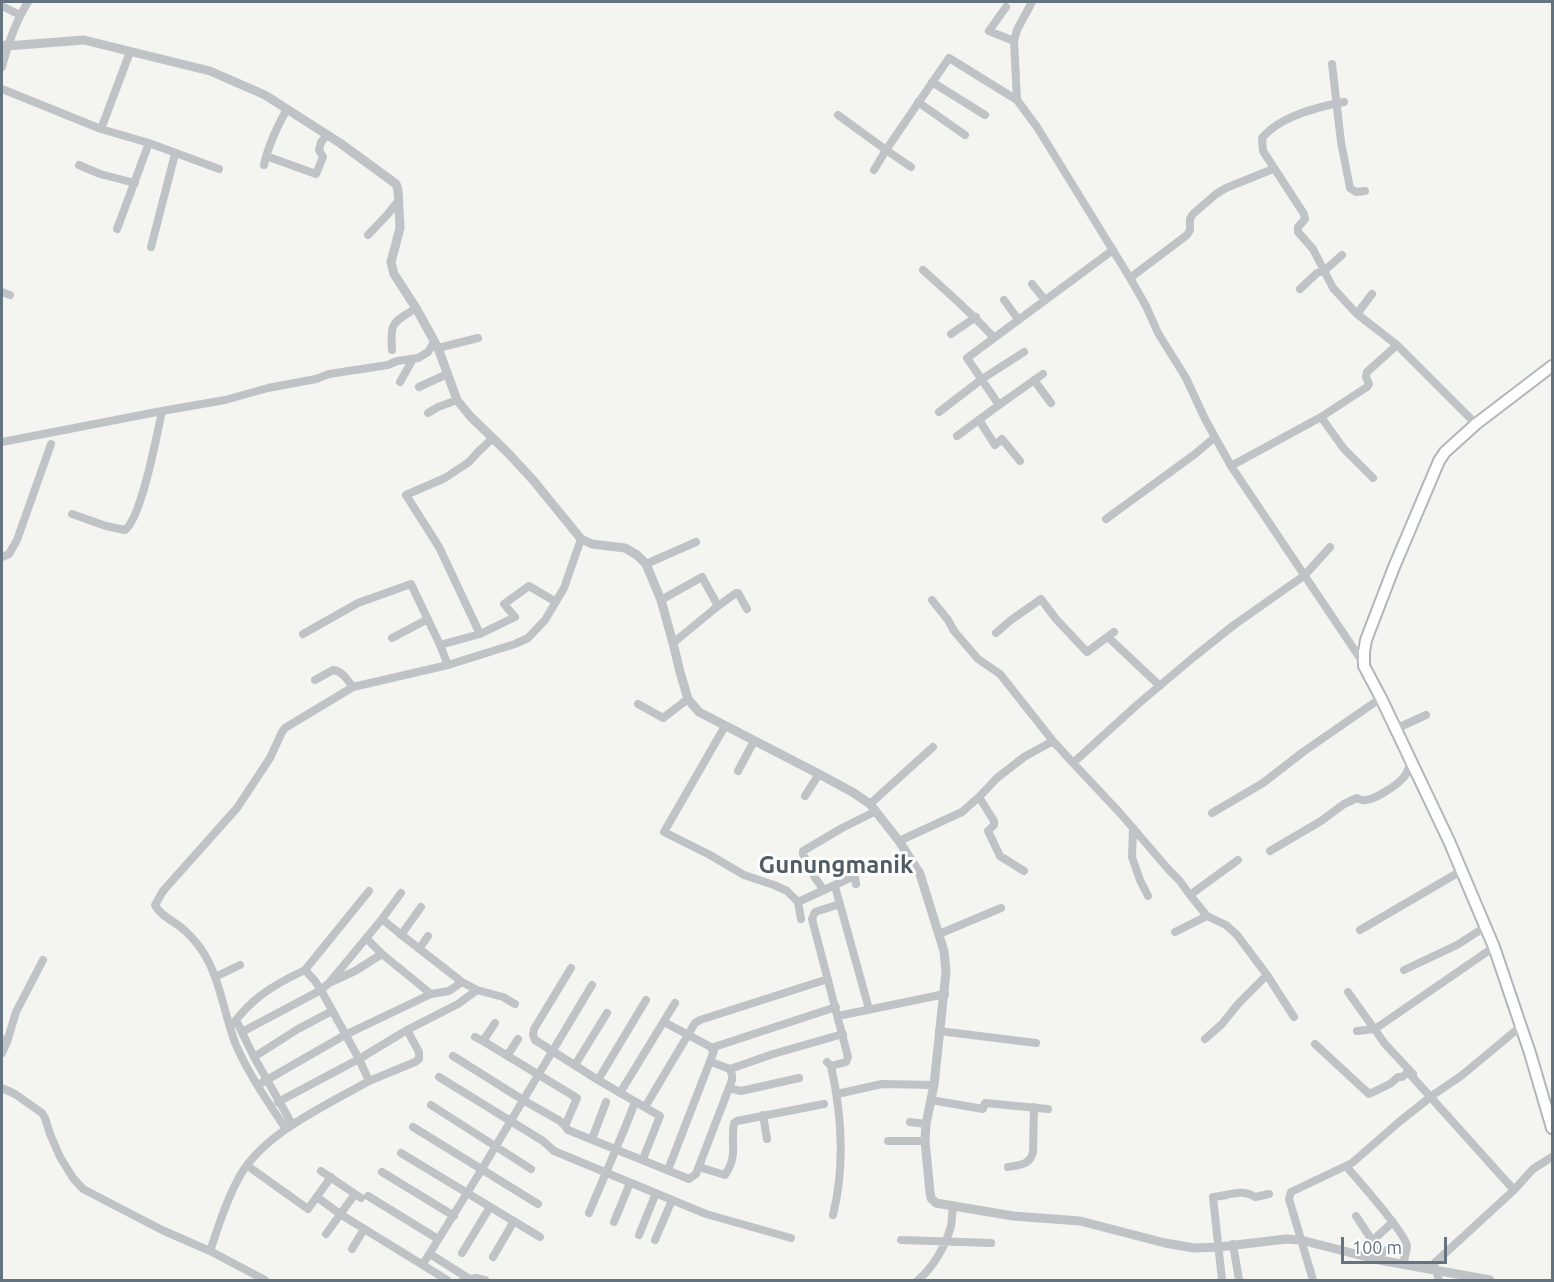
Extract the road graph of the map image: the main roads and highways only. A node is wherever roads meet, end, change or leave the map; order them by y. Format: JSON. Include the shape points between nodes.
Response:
{"nodes":[{"id":1,"x":1552,"y":366,"type":"edge"},
{"id":2,"x":1552,"y":1128,"type":"edge"}],
"edges":[{"from":1,"to":2,"type":"main road","via":[[1476,424],[1438,461],[1364,652],[1364,666],[1449,841],[1494,947]]}]}
